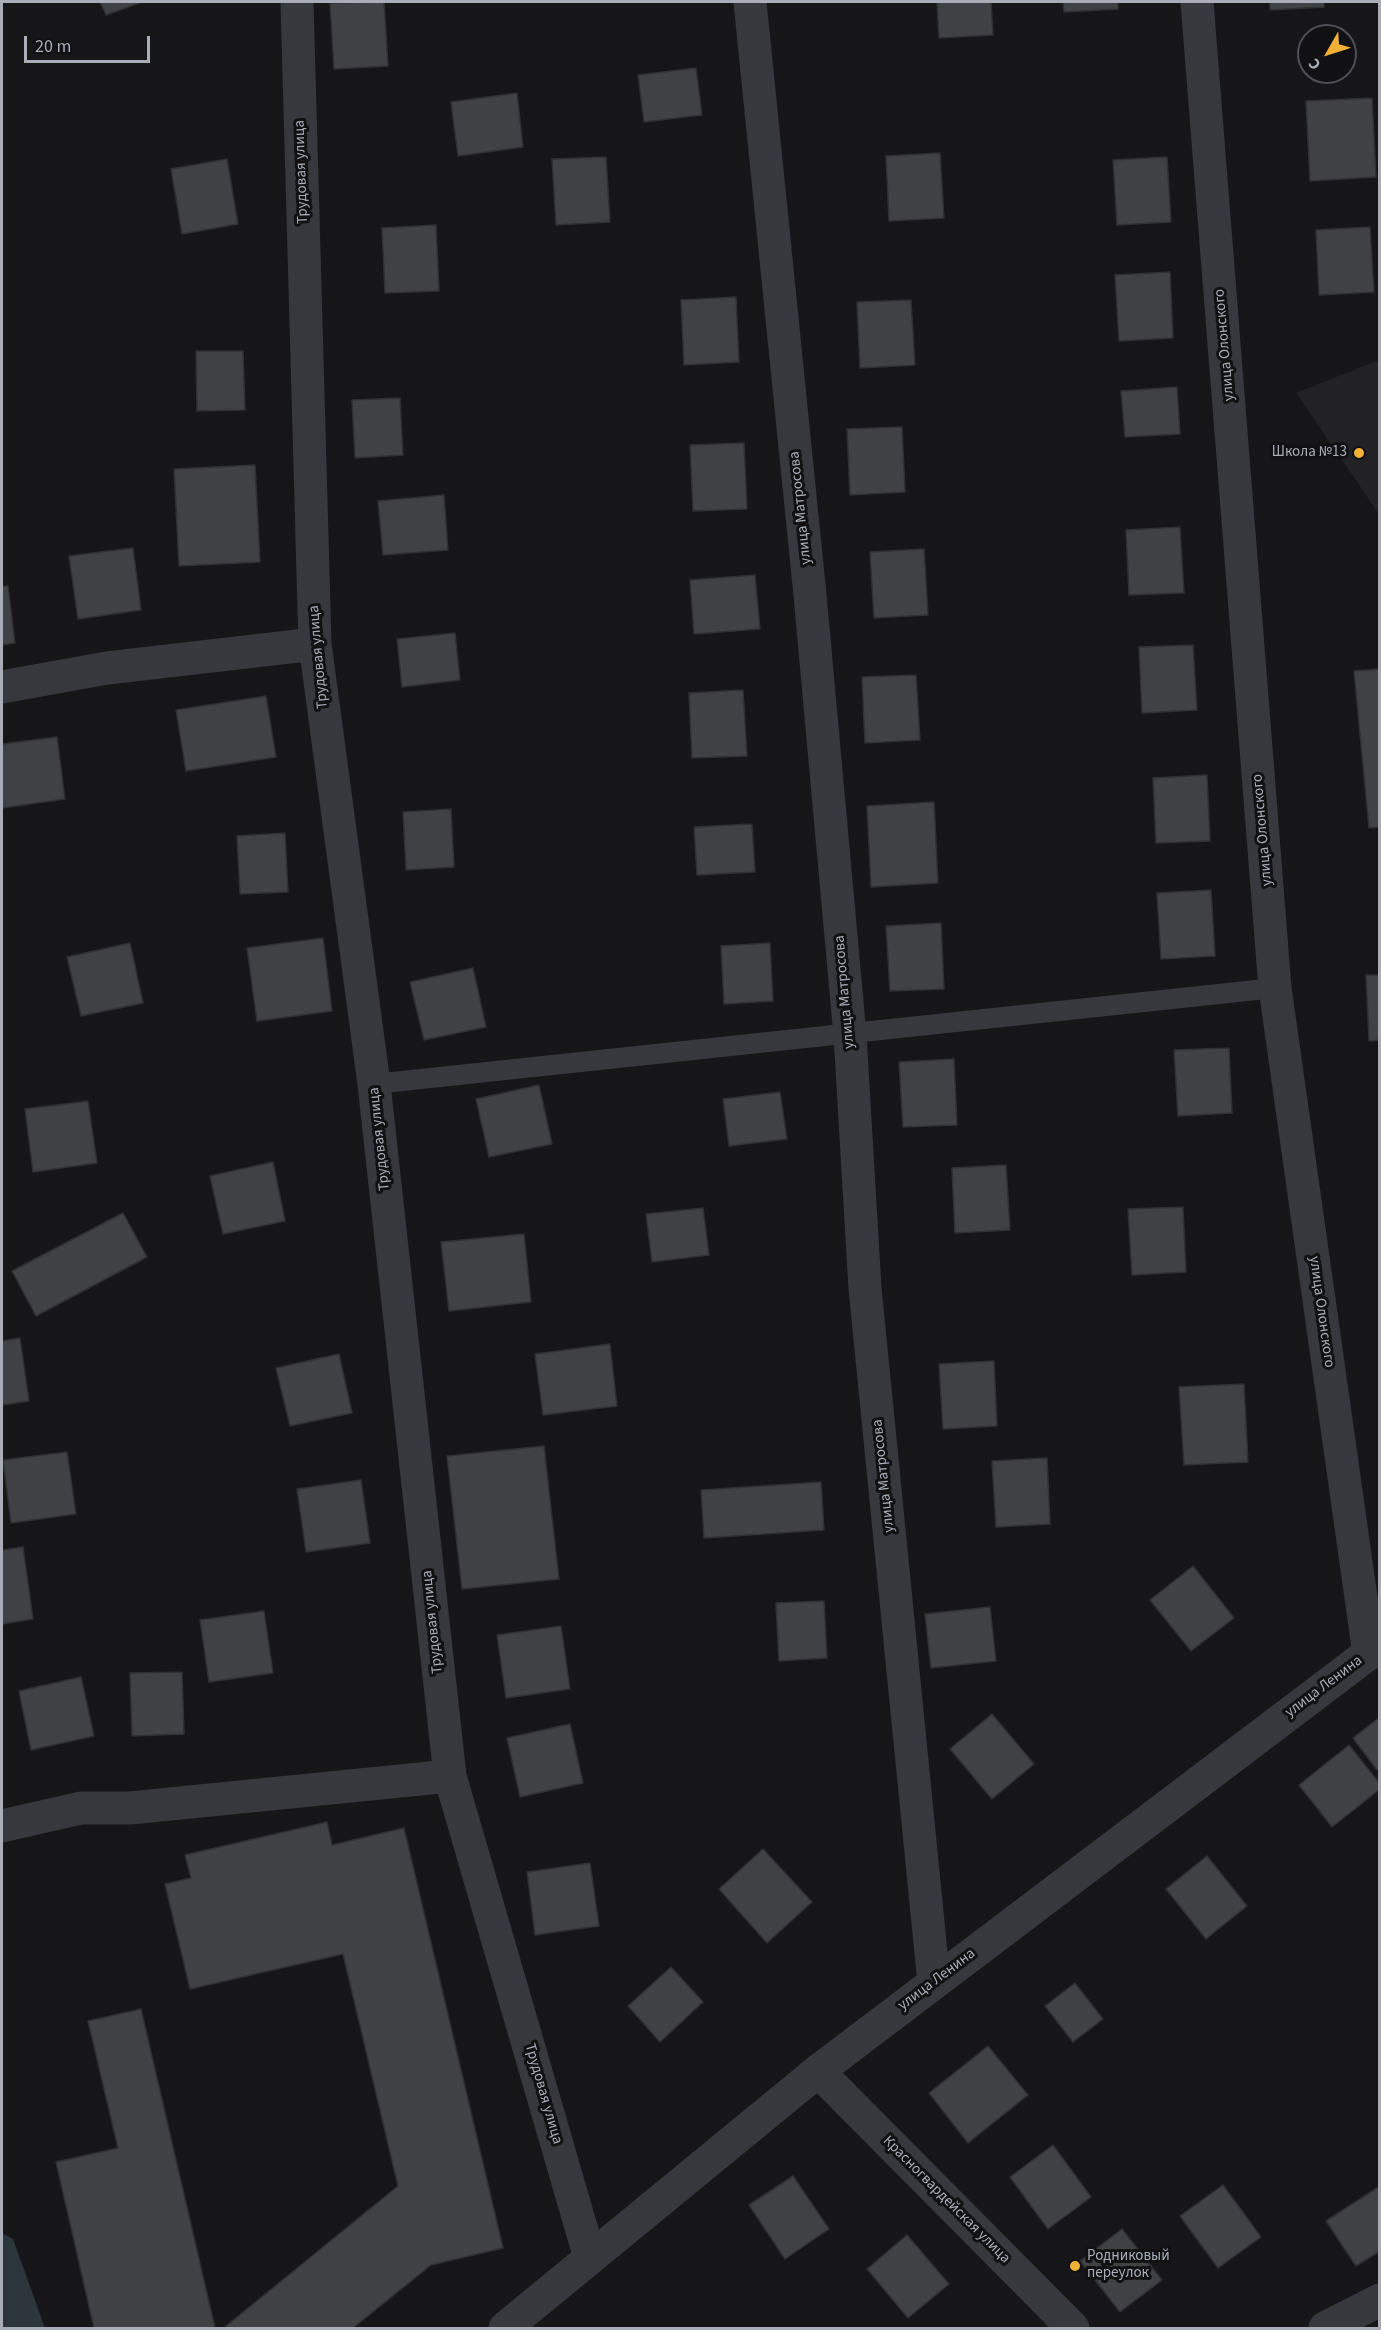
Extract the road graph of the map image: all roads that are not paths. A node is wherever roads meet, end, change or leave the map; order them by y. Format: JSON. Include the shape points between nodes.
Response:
{"nodes":[{"id":1,"x":297,"y":2,"type":"edge"},
{"id":2,"x":750,"y":2,"type":"edge"},
{"id":3,"x":1197,"y":2,"type":"edge"},
{"id":4,"x":315,"y":644,"type":"junction"},
{"id":5,"x":2,"y":687,"type":"edge"},
{"id":6,"x":1275,"y":988,"type":"junction"},
{"id":7,"x":850,"y":1035,"type":"junction"},
{"id":8,"x":374,"y":1084,"type":"junction"},
{"id":9,"x":1374,"y":1650,"type":"edge"},
{"id":10,"x":450,"y":1776,"type":"junction"},
{"id":11,"x":2,"y":1826,"type":"edge"},
{"id":12,"x":934,"y":1983,"type":"junction"},
{"id":13,"x":818,"y":2071,"type":"junction"},
{"id":14,"x":590,"y":2258,"type":"junction"},
{"id":15,"x":1380,"y":2300,"type":"edge"},
{"id":16,"x":505,"y":2328,"type":"edge"},
{"id":17,"x":1073,"y":2328,"type":"edge"},
{"id":18,"x":1325,"y":2328,"type":"edge"}],
"edges":[{"from":1,"to":4,"type":"street","name":"Трудовая улица"},
{"from":2,"to":7,"type":"street","name":"улица Матросова"},
{"from":3,"to":6,"type":"street","name":"улица Олонского"},
{"from":4,"to":5,"type":"street","via":[[107,668]]},
{"from":4,"to":8,"type":"street","name":"Трудовая улица"},
{"from":6,"to":7,"type":"lane"},
{"from":6,"to":9,"type":"street","name":"улица Олонского"},
{"from":7,"to":8,"type":"lane"},
{"from":7,"to":12,"type":"street","name":"улица Матросова","via":[[867,1300]]},
{"from":8,"to":10,"type":"street","name":"Трудовая улица"},
{"from":9,"to":12,"type":"street","name":"улица Ленина"},
{"from":10,"to":11,"type":"street","via":[[130,1808],[81,1808]]},
{"from":10,"to":14,"type":"street","name":"Трудовая улица"},
{"from":12,"to":13,"type":"street","name":"улица Ленина"},
{"from":13,"to":14,"type":"street","name":"улица Ленина"},
{"from":13,"to":17,"type":"street","name":"Красногвардейская улица"},
{"from":14,"to":16,"type":"street","name":"улица Ленина"},
{"from":15,"to":18,"type":"street"}]}
